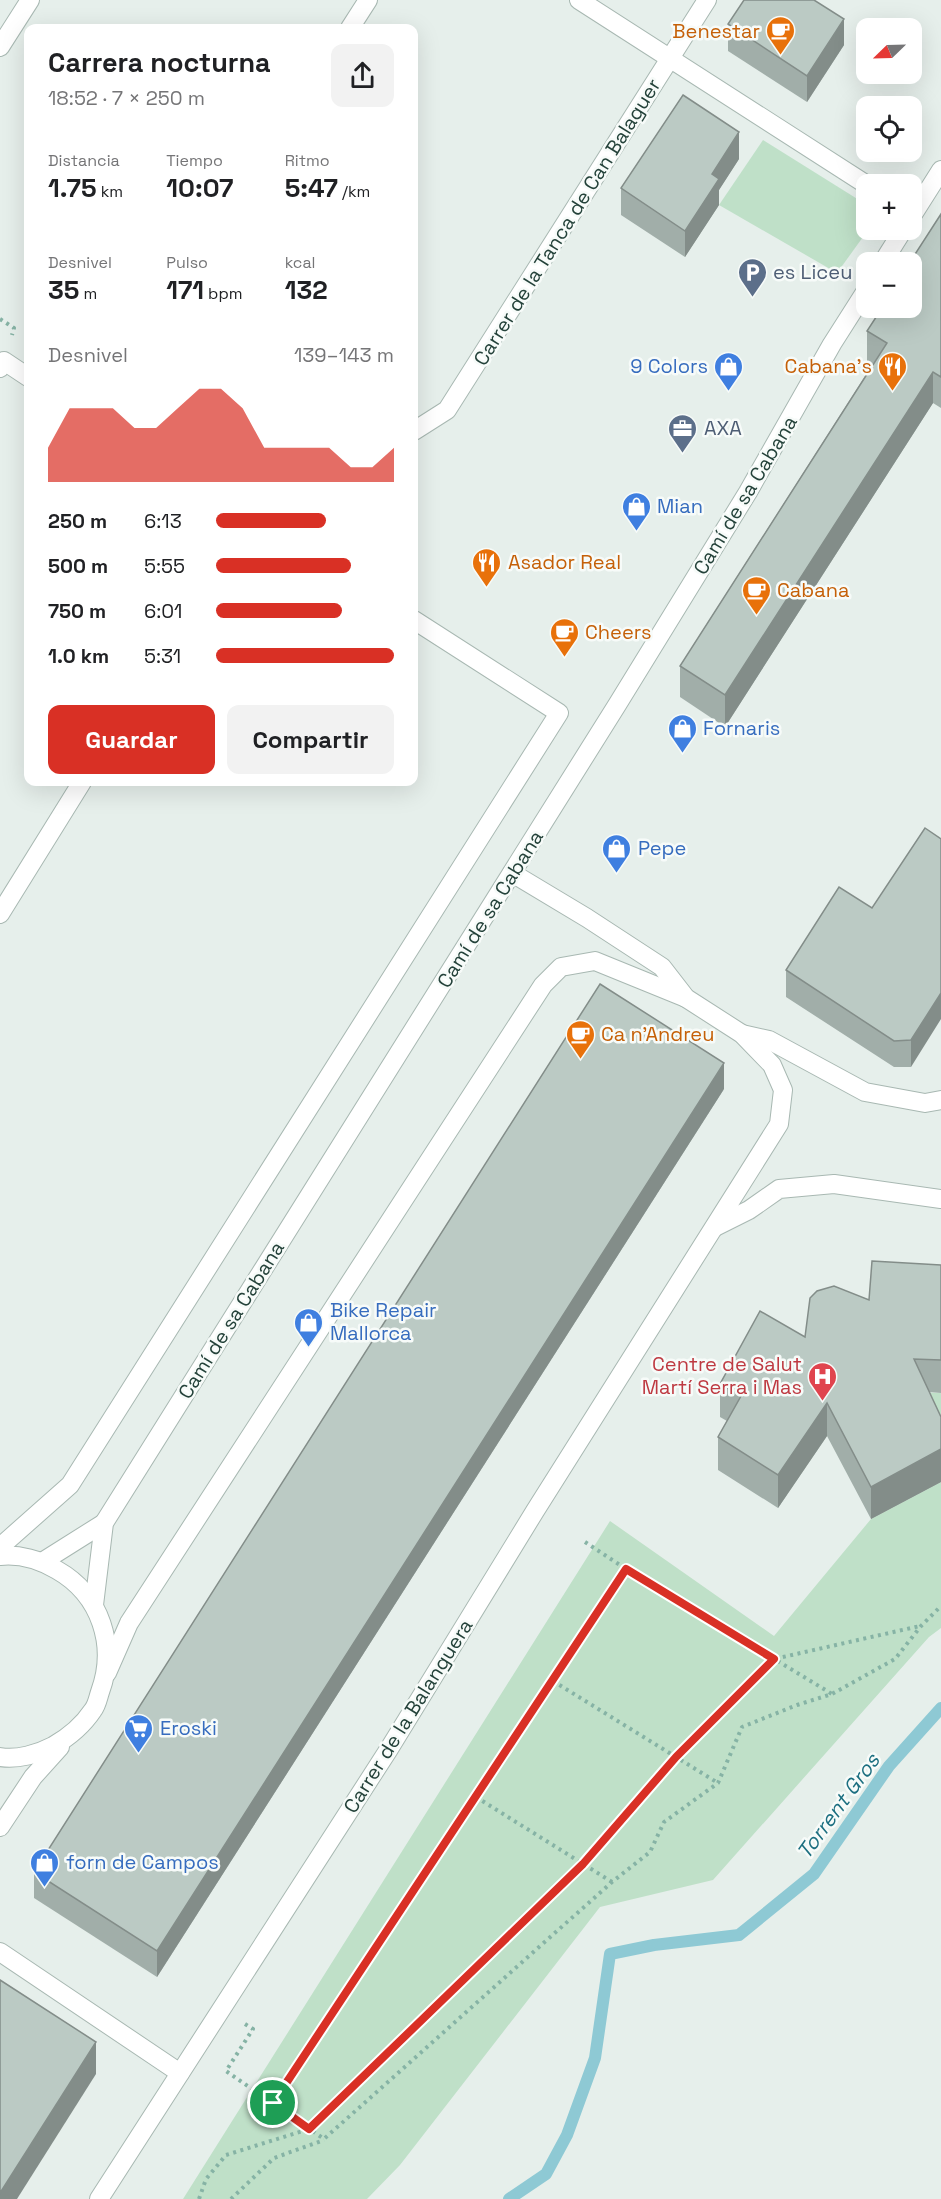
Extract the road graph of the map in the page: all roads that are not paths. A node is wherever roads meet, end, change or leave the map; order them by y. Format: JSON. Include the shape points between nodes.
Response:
{"nodes":[{"id":1,"x":30,"y":0,"type":"edge"},
{"id":2,"x":368,"y":0,"type":"edge"},
{"id":3,"x":579,"y":0,"type":"edge"},
{"id":4,"x":707,"y":0,"type":"edge"},
{"id":5,"x":353,"y":24,"type":"edge"},
{"id":6,"x":0,"y":47,"type":"edge"},
{"id":7,"x":670,"y":59,"type":"junction"},
{"id":8,"x":941,"y":170,"type":"edge"},
{"id":9,"x":856,"y":178,"type":"edge"},
{"id":10,"x":922,"y":199,"type":"edge"},
{"id":11,"x":856,"y":306,"type":"edge"},
{"id":12,"x":2,"y":364,"type":"edge"},
{"id":13,"x":24,"y":375,"type":"edge"},
{"id":14,"x":418,"y":428,"type":"edge"},
{"id":15,"x":418,"y":623,"type":"edge"},
{"id":16,"x":80,"y":786,"type":"edge"},
{"id":17,"x":512,"y":873,"type":"junction"},
{"id":18,"x":0,"y":914,"type":"edge"},
{"id":19,"x":686,"y":998,"type":"junction"},
{"id":20,"x":742,"y":1034,"type":"junction"},
{"id":21,"x":941,"y":1100,"type":"edge"},
{"id":22,"x":941,"y":1199,"type":"edge"},
{"id":23,"x":712,"y":1229,"type":"junction"},
{"id":24,"x":104,"y":1523,"type":"junction"},
{"id":25,"x":0,"y":1547,"type":"edge"},
{"id":26,"x":0,"y":1556,"type":"edge"},
{"id":27,"x":42,"y":1562,"type":"junction"},
{"id":28,"x":94,"y":1605,"type":"junction"},
{"id":29,"x":107,"y":1673,"type":"junction"},
{"id":30,"x":71,"y":1735,"type":"junction"},
{"id":31,"x":2,"y":1759,"type":"edge"},
{"id":32,"x":0,"y":1827,"type":"edge"},
{"id":33,"x":0,"y":1952,"type":"edge"},
{"id":34,"x":180,"y":2073,"type":"junction"},
{"id":35,"x":99,"y":2199,"type":"edge"}],
"edges":[{"from":1,"to":6,"type":"street"},
{"from":2,"to":5,"type":"street"},
{"from":3,"to":7,"type":"street"},
{"from":4,"to":7,"type":"street","name":"Carrer de la Tanca de Can Balaguer"},
{"from":7,"to":9,"type":"street"},
{"from":7,"to":14,"type":"street","name":"Carrer de la Tanca de Can Balaguer","via":[[447,410]]},
{"from":8,"to":10,"type":"street"},
{"from":11,"to":17,"type":"street","name":"Camí de sa Cabana","via":[[742,502]]},
{"from":12,"to":13,"type":"street"},
{"from":15,"to":25,"type":"street","via":[[559,713],[70,1485]]},
{"from":16,"to":18,"type":"street"},
{"from":17,"to":19,"type":"street","via":[[662,967]]},
{"from":17,"to":24,"type":"street","name":"Camí de sa Cabana"},
{"from":19,"to":20,"type":"street"},
{"from":19,"to":29,"type":"street","via":[[595,961],[561,968],[543,985],[129,1623]]},
{"from":20,"to":21,"type":"street","via":[[769,1040],[865,1092],[925,1103]]},
{"from":20,"to":23,"type":"street","name":"Carrer de la Balanguera","via":[[772,1065],[783,1090],[779,1124]]},
{"from":22,"to":23,"type":"street","via":[[834,1184],[779,1189]]},
{"from":23,"to":34,"type":"street","name":"Carrer de la Balanguera","via":[[389,1749]]},
{"from":24,"to":27,"type":"street"},
{"from":24,"to":28,"type":"street"},
{"from":26,"to":27,"type":"street"},
{"from":27,"to":28,"type":"street","via":[[71,1578]]},
{"from":28,"to":29,"type":"street","via":[[107,1638]]},
{"from":29,"to":30,"type":"street","via":[[94,1709]]},
{"from":30,"to":31,"type":"street","via":[[41,1753]]},
{"from":30,"to":32,"type":"street","via":[[33,1777]]},
{"from":33,"to":34,"type":"street"},
{"from":34,"to":35,"type":"street","name":"Carrer de la Balanguera"}]}
